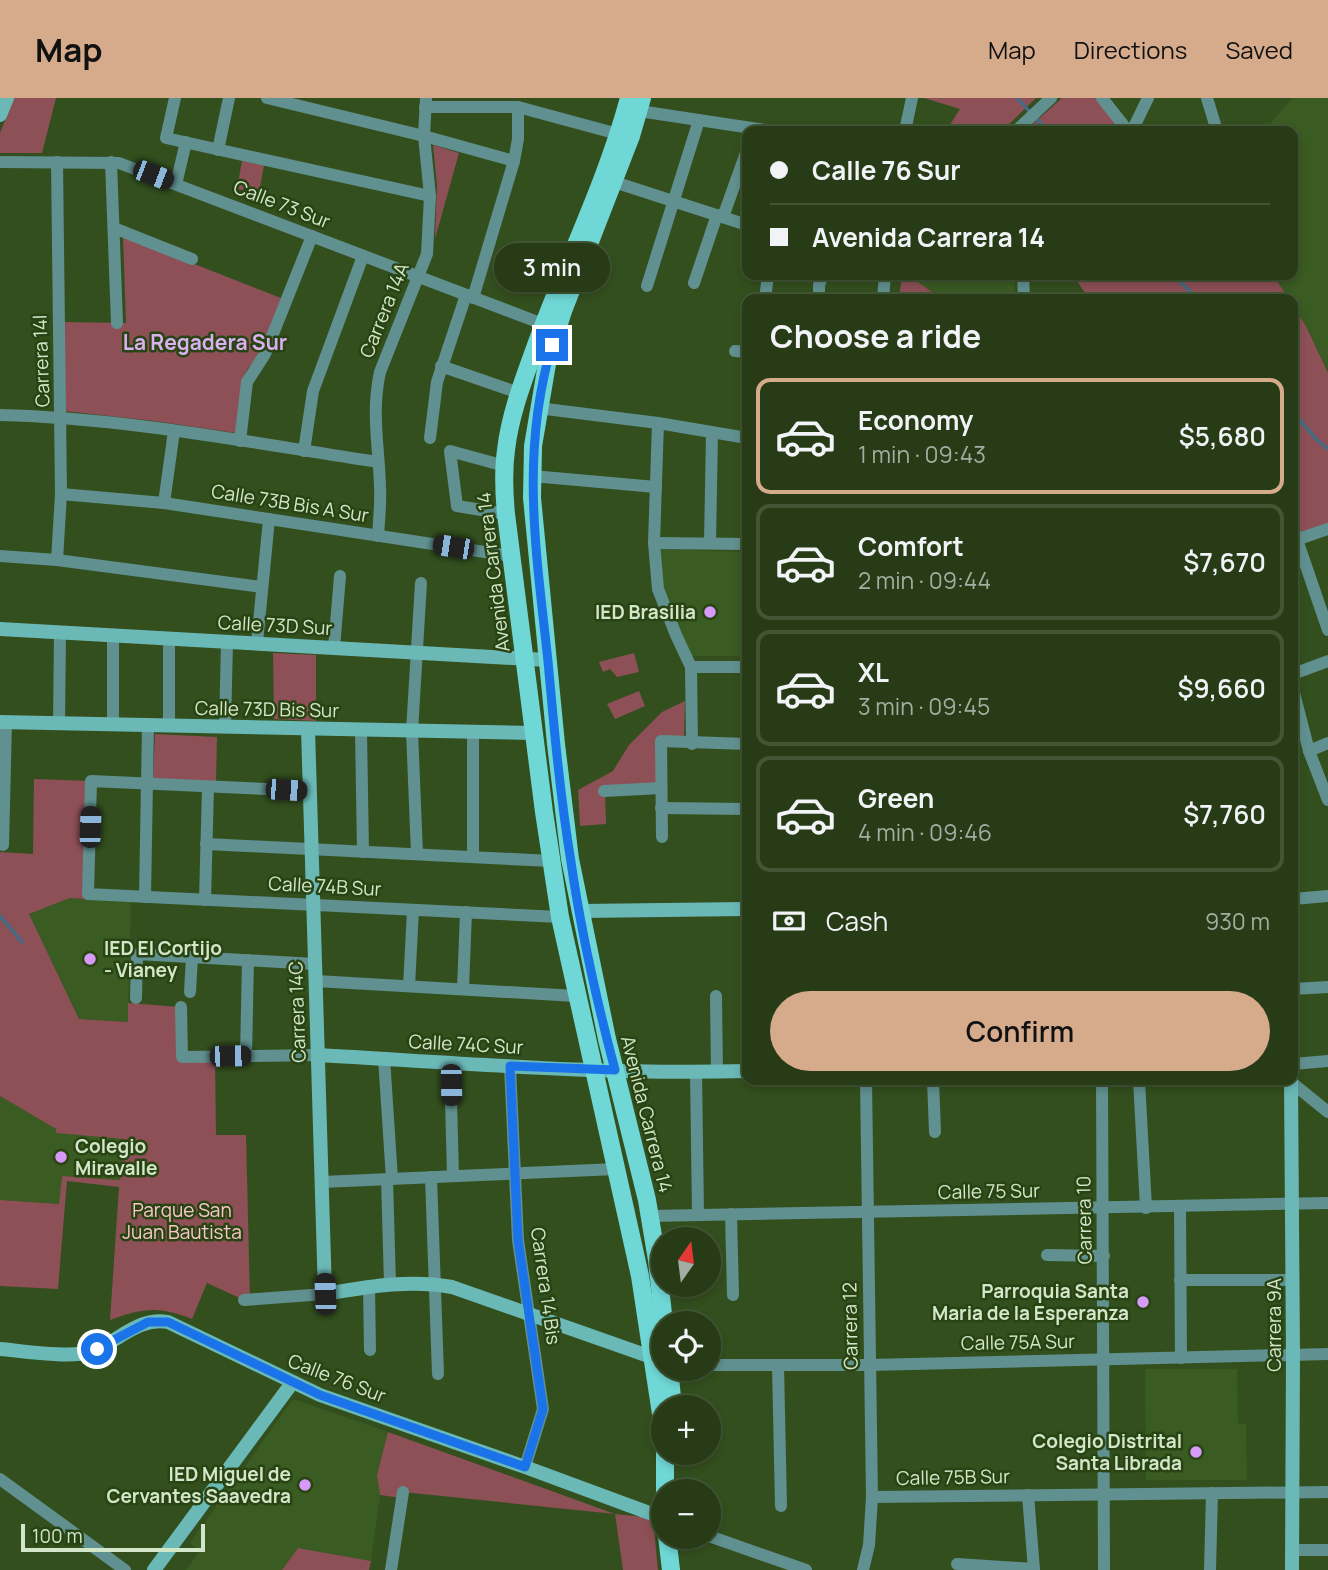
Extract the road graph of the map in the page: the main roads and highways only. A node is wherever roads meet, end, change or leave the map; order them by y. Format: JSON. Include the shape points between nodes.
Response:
{"nodes":[{"id":1,"x":637,"y":102,"type":"edge"},
{"id":2,"x":608,"y":180,"type":"junction"},
{"id":3,"x":662,"y":1311,"type":"edge"},
{"id":4,"x":659,"y":1395,"type":"edge"},
{"id":5,"x":669,"y":1549,"type":"edge"},
{"id":6,"x":679,"y":1549,"type":"edge"},
{"id":7,"x":671,"y":1570,"type":"edge"},
{"id":8,"x":681,"y":1570,"type":"edge"}],
"edges":[{"from":1,"to":2,"type":"main road","name":"Avenida Carrera 14"},
{"from":1,"to":2,"type":"main road","name":"Avenida Carrera 14","via":[[618,134]]},
{"from":2,"to":3,"type":"main road","name":"Avenida Carrera 14","via":[[556,331],[542,387],[532,476],[533,518],[566,827],[580,911],[650,1216]]},
{"from":2,"to":4,"type":"main road","name":"Avenida Carrera 14","via":[[543,324],[519,393],[505,466],[506,514],[560,917],[640,1276]]},
{"from":5,"to":7,"type":"main road"},
{"from":6,"to":8,"type":"main road"}]}
